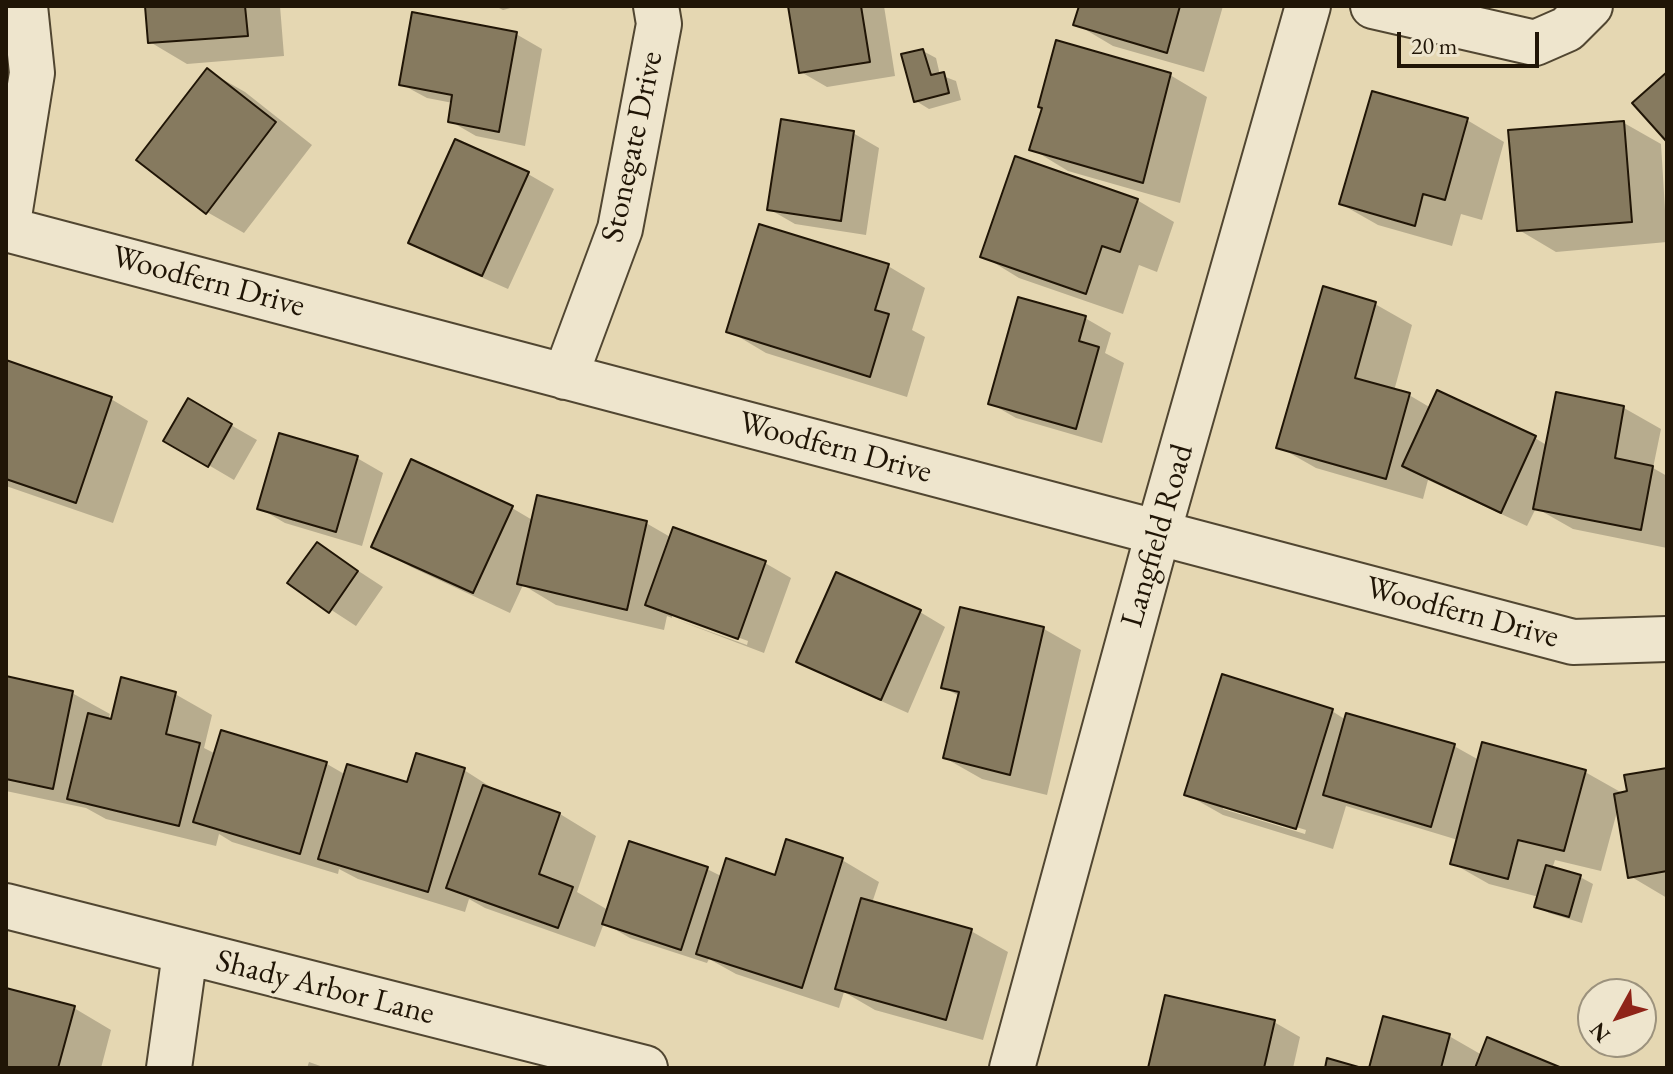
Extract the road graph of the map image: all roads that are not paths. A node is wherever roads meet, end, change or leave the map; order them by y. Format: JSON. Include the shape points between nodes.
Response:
{"nodes":[{"id":1,"x":25,"y":6,"type":"edge"},
{"id":2,"x":656,"y":6,"type":"edge"},
{"id":3,"x":1308,"y":6,"type":"edge"},
{"id":4,"x":1373,"y":6,"type":"edge"},
{"id":5,"x":1590,"y":6,"type":"edge"},
{"id":6,"x":7,"y":229,"type":"edge"},
{"id":7,"x":565,"y":377,"type":"junction"},
{"id":8,"x":1158,"y":533,"type":"junction"},
{"id":9,"x":1667,"y":639,"type":"edge"},
{"id":10,"x":6,"y":906,"type":"edge"},
{"id":11,"x":185,"y":953,"type":"junction"},
{"id":12,"x":169,"y":1068,"type":"edge"},
{"id":13,"x":645,"y":1068,"type":"edge"},
{"id":14,"x":1012,"y":1068,"type":"edge"}],
"edges":[{"from":1,"to":6,"type":"street","via":[[32,73]]},
{"from":2,"to":7,"type":"street","name":"Stonegate Drive","via":[[659,24],[620,229]]},
{"from":3,"to":8,"type":"street","name":"Langfield Road"},
{"from":4,"to":5,"type":"street","via":[[1535,43],[1567,29]]},
{"from":6,"to":7,"type":"street","name":"Woodfern Drive"},
{"from":7,"to":8,"type":"street","name":"Woodfern Drive"},
{"from":8,"to":9,"type":"street","name":"Woodfern Drive","via":[[1573,642]]},
{"from":8,"to":14,"type":"street","name":"Langfield Road"},
{"from":10,"to":11,"type":"street","name":"Shady Arbor Lane"},
{"from":11,"to":12,"type":"street"},
{"from":11,"to":13,"type":"street","name":"Shady Arbor Lane"}]}
